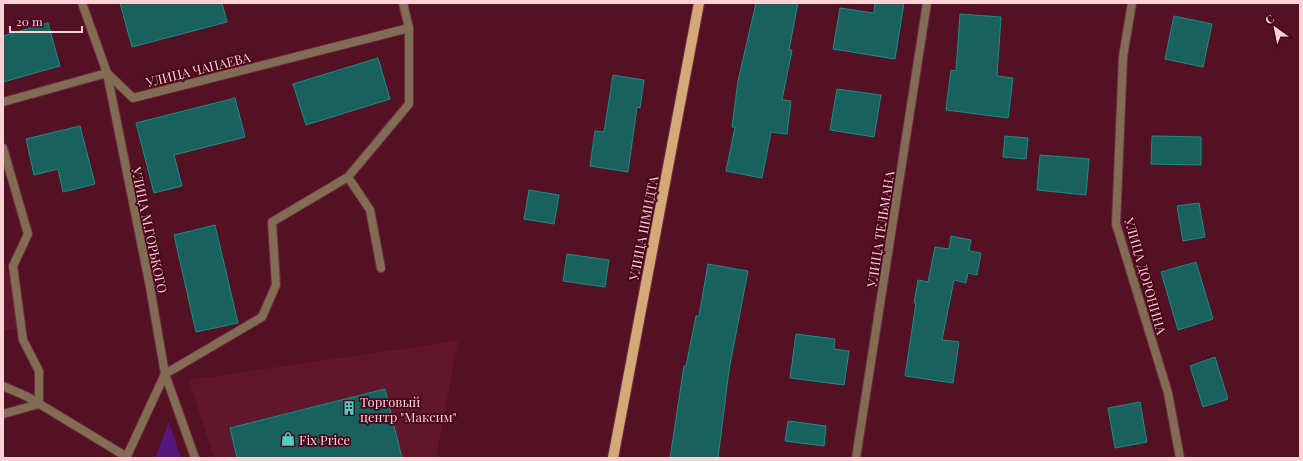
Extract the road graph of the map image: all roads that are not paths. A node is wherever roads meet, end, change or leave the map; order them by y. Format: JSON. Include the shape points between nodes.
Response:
{"nodes":[{"id":1,"x":82,"y":3,"type":"edge"},
{"id":2,"x":402,"y":3,"type":"edge"},
{"id":3,"x":699,"y":3,"type":"edge"},
{"id":4,"x":927,"y":3,"type":"edge"},
{"id":5,"x":1132,"y":3,"type":"edge"},
{"id":6,"x":409,"y":28,"type":"junction"},
{"id":7,"x":107,"y":73,"type":"junction"},
{"id":8,"x":3,"y":102,"type":"edge"},
{"id":9,"x":3,"y":148,"type":"edge"},
{"id":10,"x":348,"y":177,"type":"junction"},
{"id":11,"x":382,"y":268,"type":"dead end"},
{"id":12,"x":165,"y":374,"type":"junction"},
{"id":13,"x":3,"y":386,"type":"edge"},
{"id":14,"x":39,"y":404,"type":"junction"},
{"id":15,"x":3,"y":414,"type":"edge"},
{"id":16,"x":126,"y":457,"type":"edge"},
{"id":17,"x":195,"y":458,"type":"edge"},
{"id":18,"x":613,"y":458,"type":"edge"},
{"id":19,"x":856,"y":458,"type":"edge"},
{"id":20,"x":1180,"y":458,"type":"edge"}],
"edges":[{"from":1,"to":7,"type":"street","name":"УЛИЦА М.ГОРЬКОГО"},
{"from":2,"to":6,"type":"street"},
{"from":3,"to":18,"type":"main road","name":"УЛИЦА ШМИДТА"},
{"from":4,"to":19,"type":"street","name":"УЛИЦА ТЕЛЬМАНА"},
{"from":5,"to":20,"type":"street","name":"УЛИЦА ДОРОНИНА","via":[[1123,57],[1116,224],[1168,393]]},
{"from":6,"to":7,"type":"street","name":"УЛИЦА ЧАПАЕВА","via":[[133,98]]},
{"from":6,"to":10,"type":"street","via":[[409,104]]},
{"from":7,"to":8,"type":"street"},
{"from":7,"to":12,"type":"street","name":"УЛИЦА М.ГОРЬКОГО"},
{"from":9,"to":14,"type":"street","via":[[28,234],[13,266],[23,340],[39,371]]},
{"from":10,"to":11,"type":"street","via":[[370,210]]},
{"from":10,"to":12,"type":"street","via":[[272,222],[276,285],[262,317]]},
{"from":12,"to":16,"type":"street"},
{"from":12,"to":17,"type":"street","name":"УЛИЦА М.ГОРЬКОГО"},
{"from":13,"to":14,"type":"street"},
{"from":14,"to":15,"type":"street"},
{"from":14,"to":16,"type":"street"}]}
